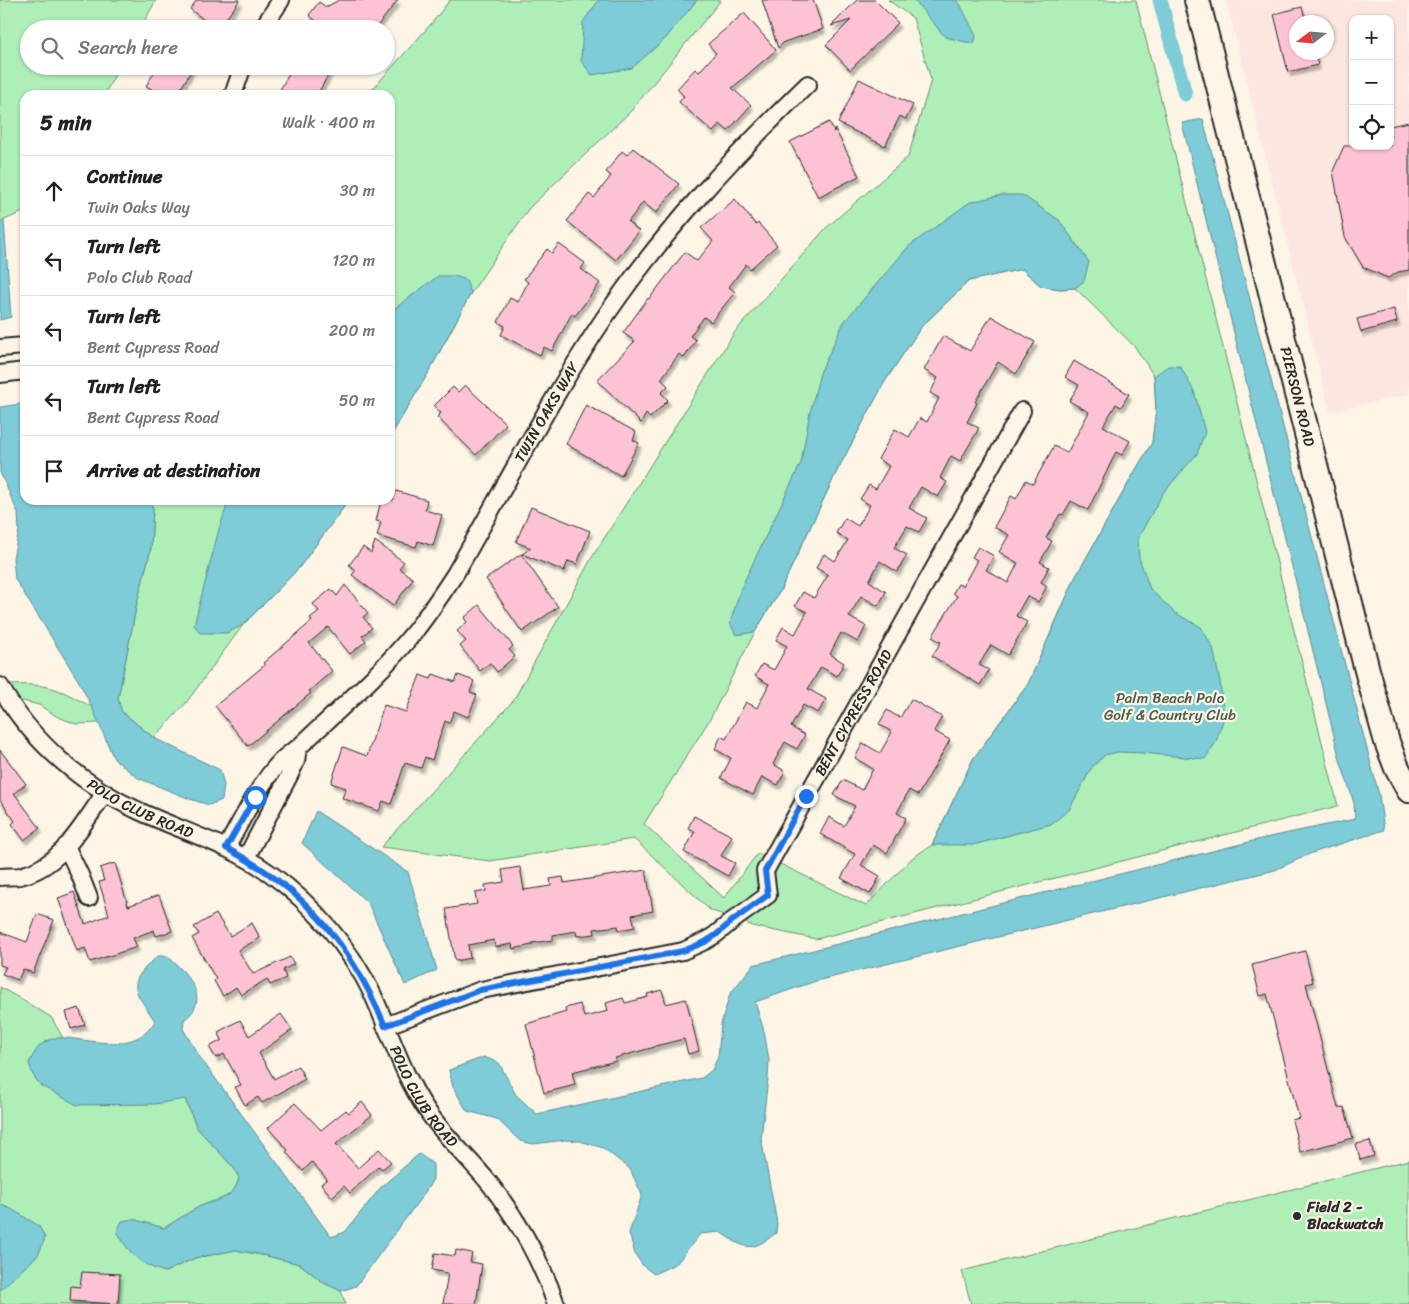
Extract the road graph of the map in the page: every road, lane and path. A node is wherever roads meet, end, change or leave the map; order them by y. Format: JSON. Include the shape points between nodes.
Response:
{"nodes":[{"id":1,"x":281,"y":0,"type":"edge"},
{"id":2,"x":1197,"y":0,"type":"edge"},
{"id":3,"x":268,"y":20,"type":"edge"},
{"id":4,"x":240,"y":75,"type":"edge"},
{"id":5,"x":808,"y":84,"type":"dead end"},
{"id":6,"x":235,"y":90,"type":"edge"},
{"id":7,"x":20,"y":346,"type":"edge"},
{"id":8,"x":0,"y":348,"type":"edge"},
{"id":9,"x":20,"y":372,"type":"edge"},
{"id":10,"x":0,"y":374,"type":"edge"},
{"id":11,"x":1022,"y":411,"type":"dead end"},
{"id":12,"x":0,"y":686,"type":"edge"},
{"id":13,"x":298,"y":748,"type":"junction"},
{"id":14,"x":1409,"y":789,"type":"edge"},
{"id":15,"x":105,"y":793,"type":"junction"},
{"id":16,"x":66,"y":846,"type":"junction"},
{"id":17,"x":226,"y":848,"type":"junction"},
{"id":18,"x":246,"y":858,"type":"junction"},
{"id":19,"x":0,"y":877,"type":"edge"},
{"id":20,"x":89,"y":898,"type":"dead end"},
{"id":21,"x":385,"y":1026,"type":"junction"},
{"id":22,"x":556,"y":1304,"type":"edge"}],
"edges":[{"from":1,"to":3,"type":"street"},
{"from":2,"to":14,"type":"street","name":"PIERSON ROAD","via":[[1367,670],[1387,742]]},
{"from":4,"to":6,"type":"street"},
{"from":5,"to":13,"type":"street","name":"TWIN OAKS WAY","via":[[685,212],[608,313],[574,366],[460,566],[414,632],[388,662]]},
{"from":7,"to":8,"type":"street"},
{"from":9,"to":10,"type":"street"},
{"from":11,"to":21,"type":"street","name":"BENT CYPRESS ROAD","via":[[765,871],[768,895],[716,935],[683,951],[480,990]]},
{"from":12,"to":15,"type":"street","name":"POLO CLUB ROAD","via":[[24,722],[49,749]]},
{"from":13,"to":17,"type":"street","name":"TWIN OAKS WAY","via":[[271,772]]},
{"from":13,"to":18,"type":"street","via":[[291,772]]},
{"from":15,"to":16,"type":"street"},
{"from":15,"to":17,"type":"street","name":"POLO CLUB ROAD","via":[[138,811]]},
{"from":16,"to":19,"type":"street","via":[[46,865],[20,876]]},
{"from":16,"to":20,"type":"street"},
{"from":17,"to":18,"type":"street","name":"POLO CLUB ROAD"},
{"from":18,"to":21,"type":"street","name":"POLO CLUB ROAD","via":[[300,898],[333,933],[359,970]]},
{"from":21,"to":22,"type":"street","name":"POLO CLUB ROAD","via":[[399,1061],[429,1113],[513,1215],[539,1261]]}]}
